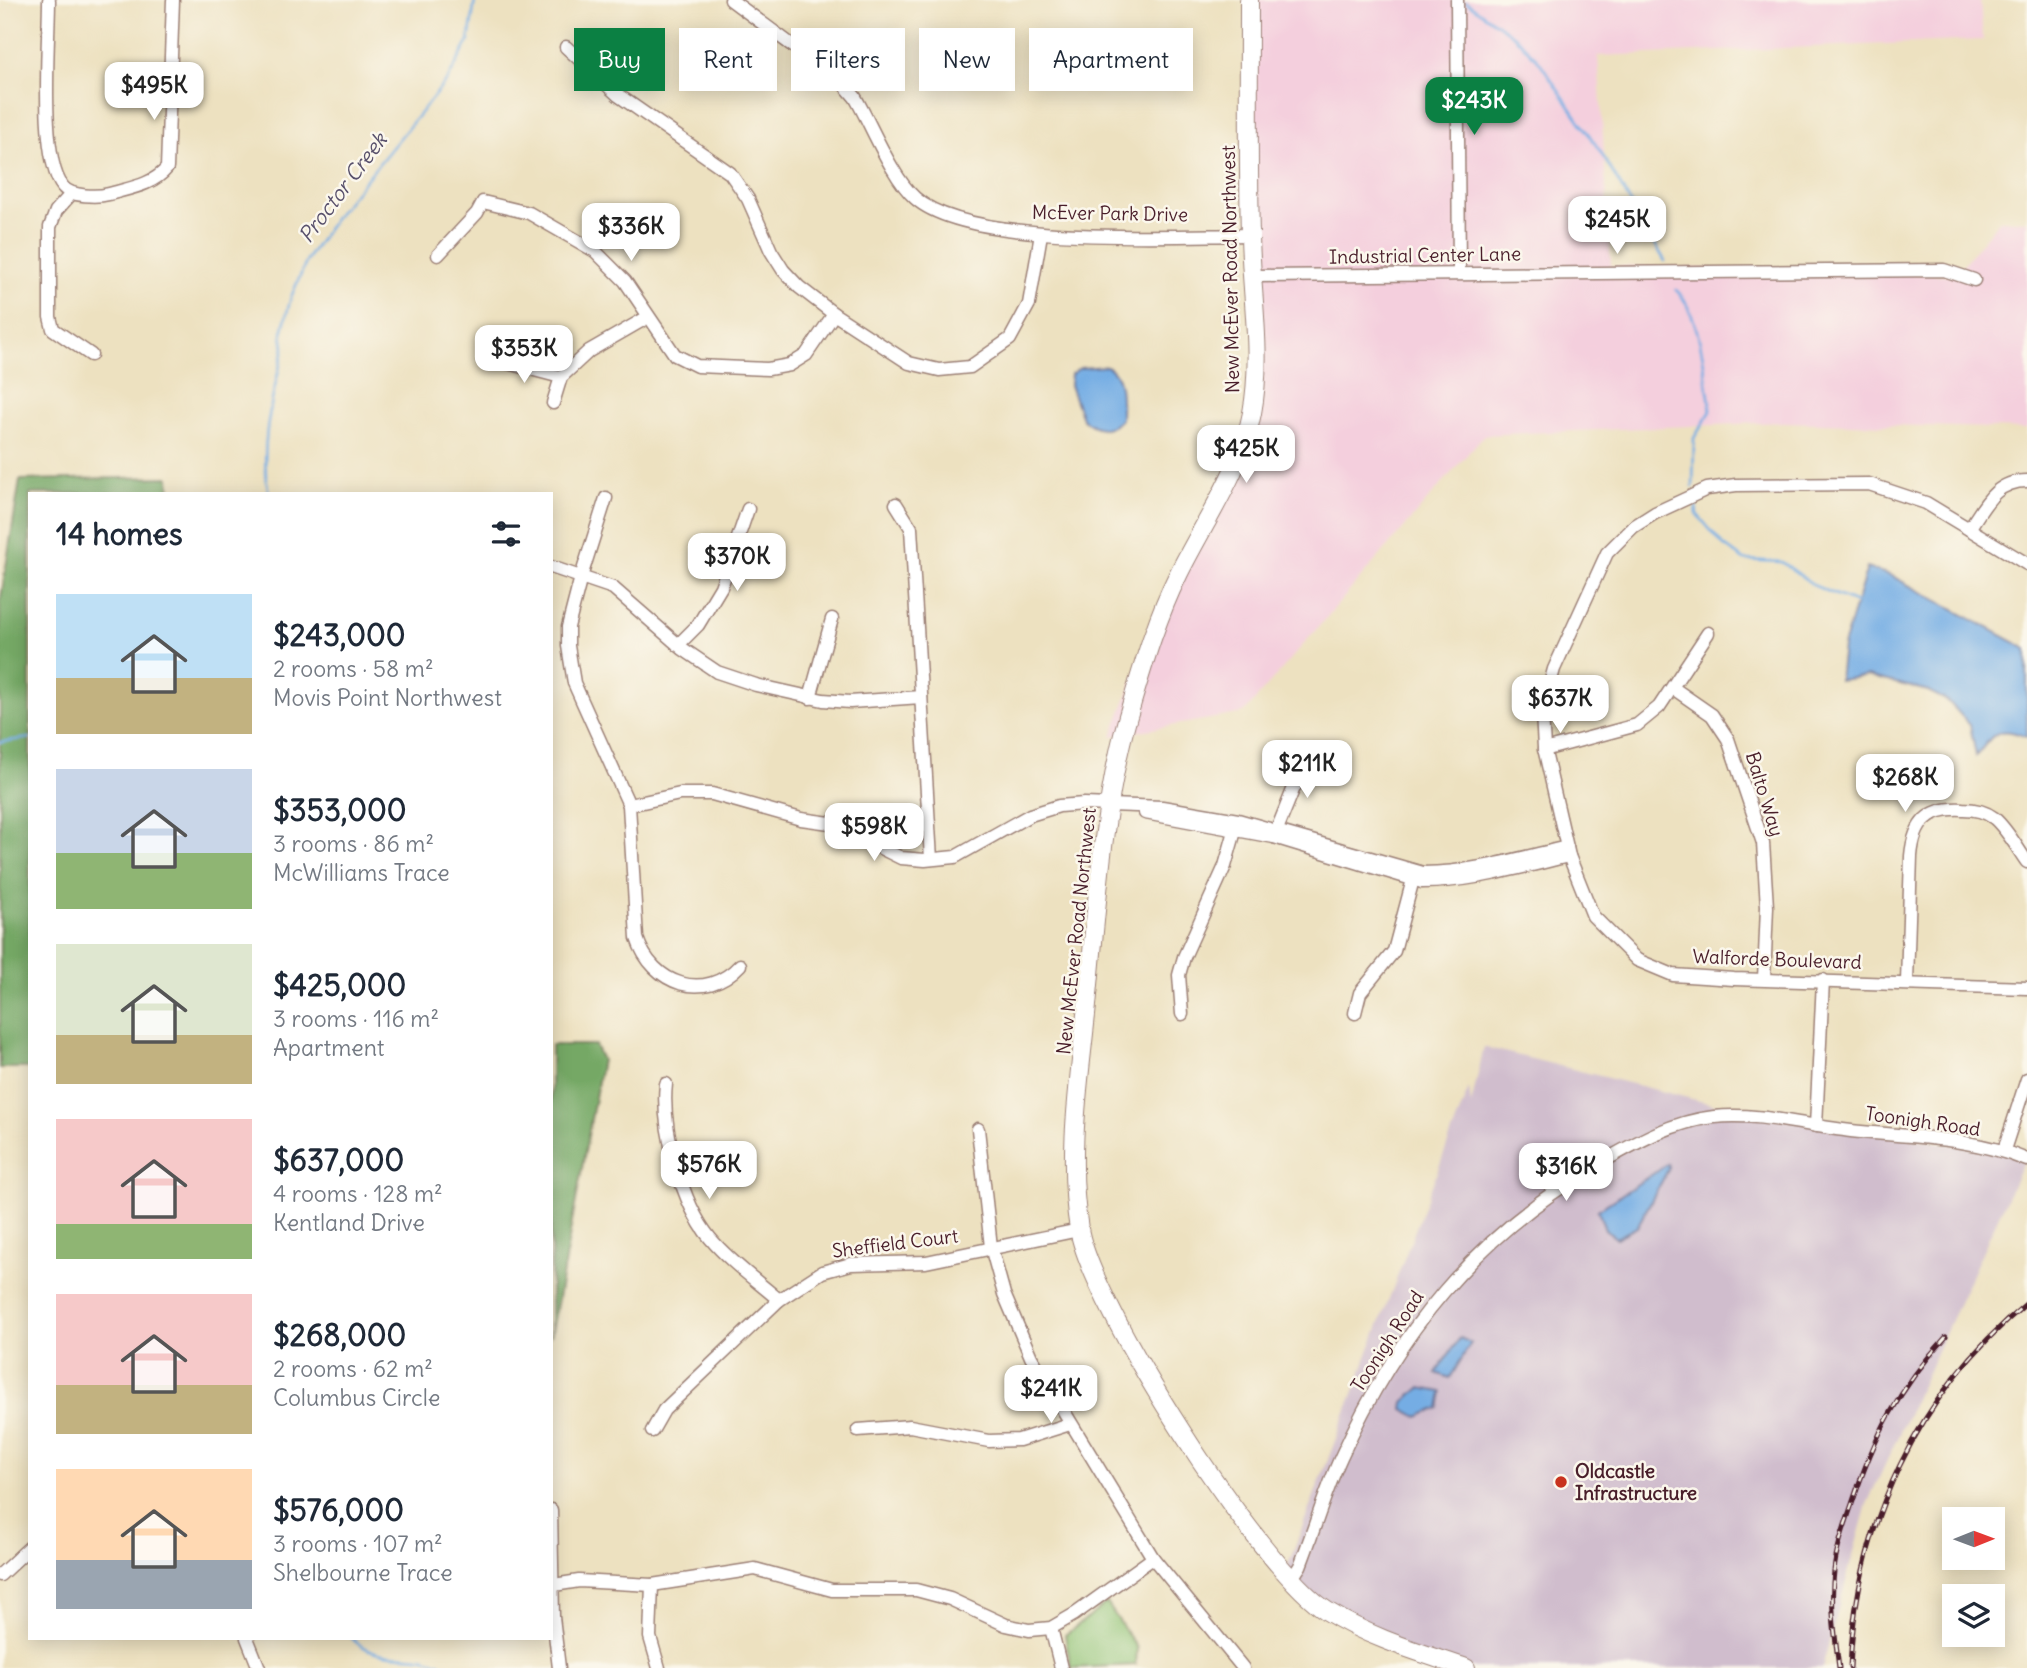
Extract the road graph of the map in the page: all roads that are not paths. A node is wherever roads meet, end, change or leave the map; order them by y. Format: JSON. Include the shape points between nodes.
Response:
{"nodes":[{"id":1,"x":49,"y":0,"type":"edge"},
{"id":2,"x":173,"y":0,"type":"edge"},
{"id":3,"x":731,"y":0,"type":"edge"},
{"id":4,"x":1249,"y":0,"type":"edge"},
{"id":5,"x":1457,"y":0,"type":"edge"},
{"id":6,"x":566,"y":47,"type":"dead end"},
{"id":7,"x":72,"y":193,"type":"junction"},
{"id":8,"x":1041,"y":234,"type":"junction"},
{"id":9,"x":1250,"y":235,"type":"junction"},
{"id":10,"x":438,"y":255,"type":"dead end"},
{"id":11,"x":1459,"y":274,"type":"junction"},
{"id":12,"x":1253,"y":276,"type":"junction"},
{"id":13,"x":1974,"y":280,"type":"dead end"},
{"id":14,"x":834,"y":314,"type":"junction"},
{"id":15,"x":648,"y":317,"type":"junction"},
{"id":16,"x":91,"y":355,"type":"dead end"},
{"id":17,"x":496,"y":360,"type":"dead end"},
{"id":18,"x":561,"y":377,"type":"junction"},
{"id":19,"x":553,"y":404,"type":"dead end"},
{"id":20,"x":2027,"y":481,"type":"edge"},
{"id":21,"x":606,"y":498,"type":"dead end"},
{"id":22,"x":896,"y":504,"type":"dead end"},
{"id":23,"x":748,"y":509,"type":"dead end"},
{"id":24,"x":1969,"y":529,"type":"junction"},
{"id":25,"x":2027,"y":564,"type":"edge"},
{"id":26,"x":553,"y":568,"type":"edge"},
{"id":27,"x":581,"y":577,"type":"junction"},
{"id":28,"x":832,"y":619,"type":"dead end"},
{"id":29,"x":1708,"y":633,"type":"dead end"},
{"id":30,"x":678,"y":645,"type":"junction"},
{"id":31,"x":1673,"y":688,"type":"junction"},
{"id":32,"x":921,"y":697,"type":"junction"},
{"id":33,"x":810,"y":698,"type":"junction"},
{"id":34,"x":1544,"y":750,"type":"junction"},
{"id":35,"x":1313,"y":751,"type":"dead end"},
{"id":36,"x":1111,"y":805,"type":"junction"},
{"id":37,"x":629,"y":806,"type":"junction"},
{"id":38,"x":1237,"y":825,"type":"junction"},
{"id":39,"x":1276,"y":834,"type":"junction"},
{"id":40,"x":1568,"y":851,"type":"junction"},
{"id":41,"x":931,"y":859,"type":"junction"},
{"id":42,"x":2027,"y":862,"type":"edge"},
{"id":43,"x":1414,"y":876,"type":"junction"},
{"id":44,"x":740,"y":965,"type":"dead end"},
{"id":45,"x":1764,"y":979,"type":"junction"},
{"id":46,"x":1823,"y":980,"type":"junction"},
{"id":47,"x":1907,"y":982,"type":"junction"},
{"id":48,"x":2027,"y":988,"type":"edge"},
{"id":49,"x":1182,"y":1013,"type":"dead end"},
{"id":50,"x":1356,"y":1013,"type":"dead end"},
{"id":51,"x":2027,"y":1079,"type":"edge"},
{"id":52,"x":666,"y":1084,"type":"dead end"},
{"id":53,"x":1816,"y":1126,"type":"junction"},
{"id":54,"x":978,"y":1129,"type":"dead end"},
{"id":55,"x":2004,"y":1150,"type":"junction"},
{"id":56,"x":2027,"y":1160,"type":"edge"},
{"id":57,"x":1080,"y":1230,"type":"junction"},
{"id":58,"x":991,"y":1247,"type":"junction"},
{"id":59,"x":779,"y":1300,"type":"junction"},
{"id":60,"x":1070,"y":1424,"type":"junction"},
{"id":61,"x":858,"y":1430,"type":"dead end"},
{"id":62,"x":652,"y":1431,"type":"dead end"},
{"id":63,"x":28,"y":1549,"type":"edge"},
{"id":64,"x":1153,"y":1558,"type":"junction"},
{"id":65,"x":553,"y":1560,"type":"edge"},
{"id":66,"x":0,"y":1575,"type":"edge"},
{"id":67,"x":1291,"y":1580,"type":"junction"},
{"id":68,"x":554,"y":1585,"type":"junction"},
{"id":69,"x":652,"y":1585,"type":"junction"},
{"id":70,"x":1051,"y":1628,"type":"junction"},
{"id":71,"x":248,"y":1640,"type":"edge"},
{"id":72,"x":259,"y":1668,"type":"edge"},
{"id":73,"x":559,"y":1668,"type":"edge"},
{"id":74,"x":659,"y":1668,"type":"edge"},
{"id":75,"x":1061,"y":1668,"type":"edge"},
{"id":76,"x":1244,"y":1668,"type":"edge"},
{"id":77,"x":1466,"y":1668,"type":"edge"}],
"edges":[{"from":1,"to":7,"type":"street","via":[[50,160],[64,188]]},
{"from":2,"to":7,"type":"street","via":[[167,168],[159,178],[102,196]]},
{"from":3,"to":8,"type":"street","name":"McEver Park Drive","via":[[843,83],[912,196],[947,217]]},
{"from":4,"to":9,"type":"street","name":"New McEver Road Northwest"},
{"from":5,"to":11,"type":"street"},
{"from":6,"to":14,"type":"street","via":[[618,95],[730,173],[783,270]]},
{"from":7,"to":16,"type":"street","via":[[56,211],[50,227],[50,317],[53,329]]},
{"from":8,"to":9,"type":"street","name":"McEver Park Drive"},
{"from":8,"to":14,"type":"street","via":[[1029,304],[1021,323],[997,351],[970,367],[939,370],[909,363]]},
{"from":9,"to":12,"type":"street","name":"New McEver Road Northwest"},
{"from":10,"to":15,"type":"street","via":[[483,202],[529,213],[595,251],[625,281]]},
{"from":11,"to":12,"type":"street","name":"Industrial Center Lane"},
{"from":11,"to":13,"type":"street","name":"Industrial Center Lane","via":[[1944,270]]},
{"from":12,"to":36,"type":"street","name":"New McEver Road Northwest","via":[[1253,409],[1245,441],[1157,625],[1126,723]]},
{"from":14,"to":15,"type":"street","via":[[806,355],[790,365],[768,369],[697,366],[676,355]]},
{"from":15,"to":18,"type":"street","via":[[589,351]]},
{"from":17,"to":18,"type":"street"},
{"from":18,"to":19,"type":"street"},
{"from":20,"to":24,"type":"street","via":[[2003,485]]},
{"from":21,"to":27,"type":"street"},
{"from":22,"to":32,"type":"street","via":[[911,528]]},
{"from":23,"to":30,"type":"street","via":[[721,587],[698,625]]},
{"from":24,"to":25,"type":"street","name":"Walforde Boulevard"},
{"from":24,"to":34,"type":"street","name":"Walforde Boulevard","via":[[1926,503],[1869,484],[1736,485],[1707,489],[1655,513],[1607,553],[1545,693]]},
{"from":26,"to":27,"type":"street"},
{"from":27,"to":30,"type":"street","via":[[613,588]]},
{"from":27,"to":37,"type":"street","via":[[568,627],[574,683]]},
{"from":28,"to":33,"type":"street"},
{"from":29,"to":31,"type":"street"},
{"from":30,"to":33,"type":"street","via":[[717,672]]},
{"from":31,"to":34,"type":"street","via":[[1659,707],[1637,724]]},
{"from":31,"to":45,"type":"street","name":"Balto Way","via":[[1712,715],[1728,739],[1762,843],[1767,907]]},
{"from":32,"to":33,"type":"street","via":[[850,702]]},
{"from":32,"to":41,"type":"street"},
{"from":34,"to":40,"type":"street","name":"Walforde Boulevard"},
{"from":35,"to":39,"type":"street"},
{"from":36,"to":38,"type":"street"},
{"from":36,"to":41,"type":"street","via":[[1059,806],[1030,815],[955,857]]},
{"from":36,"to":57,"type":"street","name":"New McEver Road Northwest","via":[[1103,838],[1075,1138]]},
{"from":37,"to":41,"type":"street","via":[[680,794],[712,793],[800,819],[830,823],[901,858]]},
{"from":37,"to":44,"type":"street","via":[[637,939],[643,958],[677,982],[702,986],[730,976]]},
{"from":38,"to":39,"type":"street"},
{"from":38,"to":49,"type":"street","via":[[1225,866],[1184,957],[1179,975]]},
{"from":39,"to":43,"type":"street"},
{"from":40,"to":43,"type":"street","via":[[1447,882]]},
{"from":40,"to":45,"type":"street","name":"Walforde Boulevard","via":[[1593,916],[1637,960],[1673,975]]},
{"from":42,"to":47,"type":"street","via":[[1986,813],[1943,808],[1920,821],[1910,856]]},
{"from":43,"to":50,"type":"street","via":[[1394,951],[1360,993]]},
{"from":45,"to":46,"type":"street","name":"Walforde Boulevard"},
{"from":46,"to":47,"type":"street","name":"Walforde Boulevard"},
{"from":46,"to":53,"type":"street"},
{"from":47,"to":48,"type":"street","name":"Walforde Boulevard"},
{"from":51,"to":55,"type":"street"},
{"from":52,"to":59,"type":"street","via":[[667,1134],[700,1223],[711,1240]]},
{"from":53,"to":55,"type":"street","name":"Toonigh Road"},
{"from":53,"to":67,"type":"street","name":"Toonigh Road","via":[[1746,1117],[1691,1121],[1650,1134],[1552,1191],[1453,1279],[1419,1319],[1340,1458]]},
{"from":54,"to":58,"type":"street"},
{"from":55,"to":56,"type":"street","name":"Toonigh Road"},
{"from":57,"to":58,"type":"street","name":"Sheffield Court"},
{"from":57,"to":67,"type":"street","name":"New McEver Road Northwest","via":[[1112,1315],[1201,1460]]},
{"from":58,"to":59,"type":"street","name":"Sheffield Court","via":[[926,1262],[851,1264],[822,1272]]},
{"from":58,"to":60,"type":"street","via":[[1021,1335]]},
{"from":59,"to":62,"type":"street","name":"Sheffield Court","via":[[664,1410]]},
{"from":60,"to":61,"type":"street","via":[[1019,1440],[989,1441],[910,1426]]},
{"from":60,"to":64,"type":"street"},
{"from":63,"to":66,"type":"street"},
{"from":64,"to":70,"type":"street"},
{"from":64,"to":76,"type":"street"},
{"from":65,"to":68,"type":"street"},
{"from":67,"to":77,"type":"street","name":"New McEver Road Northwest","via":[[1324,1610],[1370,1633]]},
{"from":68,"to":69,"type":"street","via":[[579,1581]]},
{"from":68,"to":73,"type":"street"},
{"from":69,"to":70,"type":"street","via":[[755,1569],[832,1590],[916,1590],[950,1599],[1006,1625]]},
{"from":69,"to":74,"type":"street","via":[[650,1637]]},
{"from":70,"to":75,"type":"street"},
{"from":71,"to":72,"type":"street"}]}
